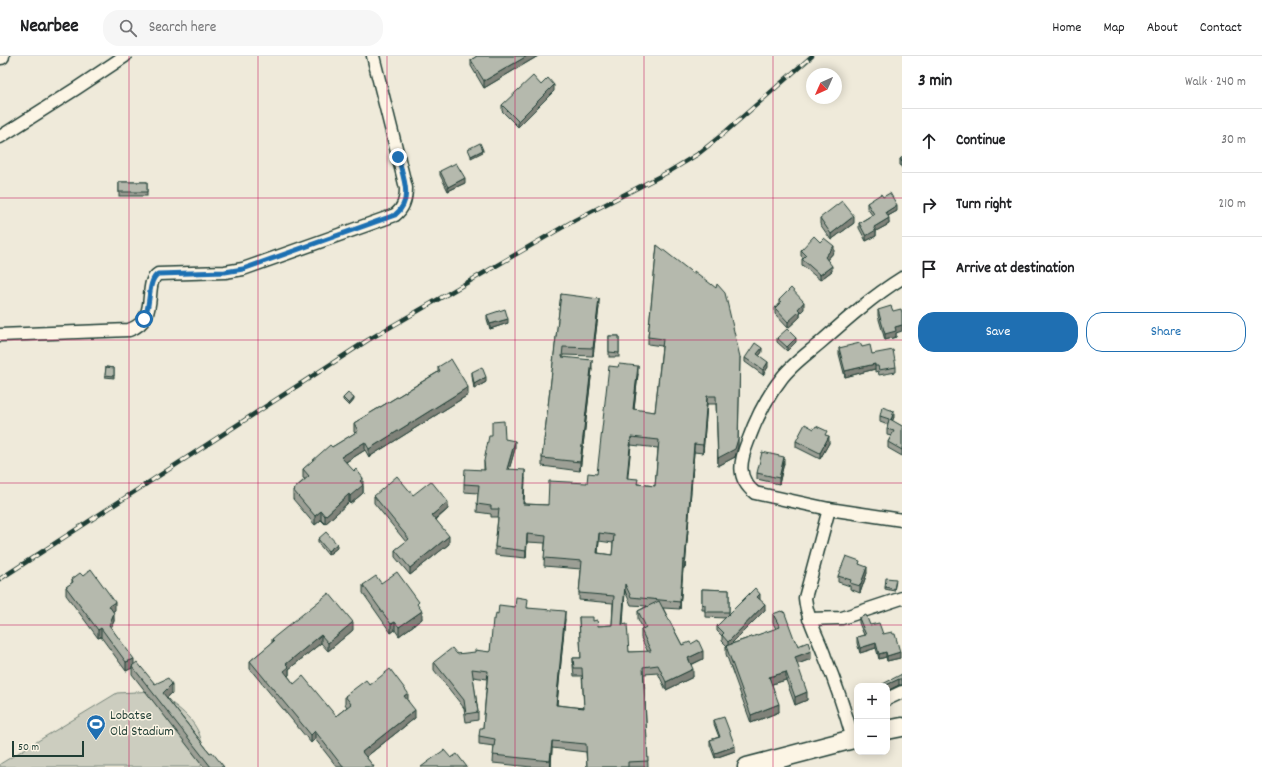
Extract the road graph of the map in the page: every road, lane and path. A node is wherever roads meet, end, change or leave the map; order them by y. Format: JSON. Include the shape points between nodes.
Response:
{"nodes":[{"id":1,"x":125,"y":56,"type":"edge"},
{"id":2,"x":373,"y":56,"type":"edge"},
{"id":3,"x":0,"y":137,"type":"edge"},
{"id":4,"x":902,"y":278,"type":"edge"},
{"id":5,"x":0,"y":335,"type":"edge"},
{"id":6,"x":829,"y":510,"type":"junction"},
{"id":7,"x":902,"y":520,"type":"edge"},
{"id":8,"x":902,"y":598,"type":"edge"},
{"id":9,"x":809,"y":619,"type":"junction"},
{"id":10,"x":902,"y":692,"type":"edge"},
{"id":11,"x":890,"y":698,"type":"edge"},
{"id":12,"x":852,"y":715,"type":"edge"},
{"id":13,"x":902,"y":726,"type":"edge"},
{"id":14,"x":890,"y":729,"type":"edge"},
{"id":15,"x":854,"y":730,"type":"edge"},
{"id":16,"x":854,"y":738,"type":"edge"},
{"id":17,"x":748,"y":767,"type":"edge"}],
"edges":[{"from":1,"to":3,"type":"street"},
{"from":2,"to":5,"type":"street","via":[[406,188],[403,206],[395,215],[243,269],[158,274],[152,280],[147,315],[139,325],[129,330]]},
{"from":4,"to":6,"type":"street","via":[[855,312],[787,371],[764,405],[745,447],[742,473],[748,488],[755,493]]},
{"from":6,"to":7,"type":"street"},
{"from":6,"to":9,"type":"street","via":[[805,598]]},
{"from":8,"to":9,"type":"street","via":[[842,618]]},
{"from":9,"to":12,"type":"street"},
{"from":10,"to":11,"type":"street"},
{"from":12,"to":15,"type":"street"},
{"from":13,"to":14,"type":"highway"},
{"from":16,"to":17,"type":"highway"}]}
